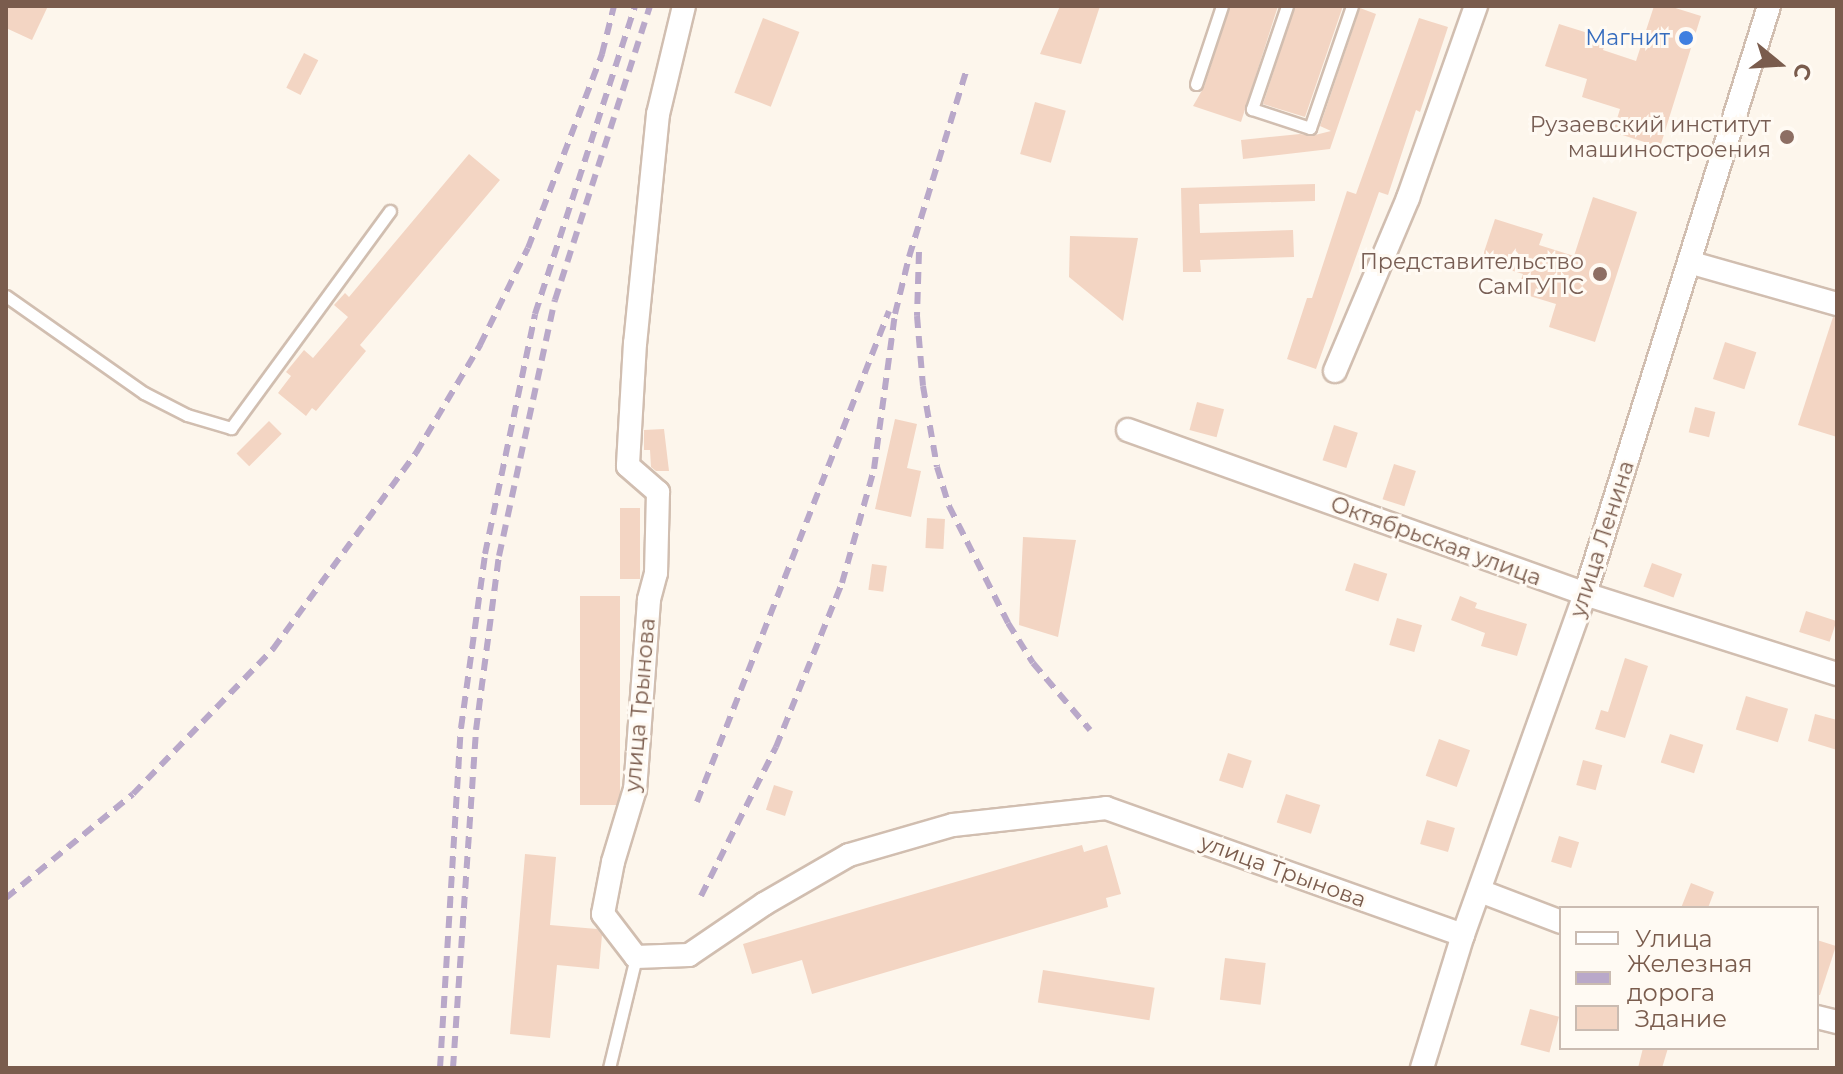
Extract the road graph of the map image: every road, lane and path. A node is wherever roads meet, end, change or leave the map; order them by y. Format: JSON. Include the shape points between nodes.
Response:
{"nodes":[{"id":1,"x":684,"y":6,"type":"edge"},
{"id":2,"x":1222,"y":6,"type":"edge"},
{"id":3,"x":1287,"y":6,"type":"edge"},
{"id":4,"x":1352,"y":6,"type":"edge"},
{"id":5,"x":1476,"y":6,"type":"edge"},
{"id":6,"x":1769,"y":6,"type":"edge"},
{"id":7,"x":1196,"y":84,"type":"dead end"},
{"id":8,"x":390,"y":211,"type":"dead end"},
{"id":9,"x":1692,"y":263,"type":"junction"},
{"id":10,"x":6,"y":296,"type":"edge"},
{"id":11,"x":1837,"y":304,"type":"edge"},
{"id":12,"x":1335,"y":371,"type":"dead end"},
{"id":13,"x":1128,"y":430,"type":"dead end"},
{"id":14,"x":1585,"y":594,"type":"junction"},
{"id":15,"x":1837,"y":674,"type":"edge"},
{"id":16,"x":1480,"y":891,"type":"junction"},
{"id":17,"x":1559,"y":921,"type":"edge"},
{"id":18,"x":1463,"y":935,"type":"junction"},
{"id":19,"x":636,"y":957,"type":"junction"},
{"id":20,"x":609,"y":1068,"type":"edge"},
{"id":21,"x":1422,"y":1068,"type":"edge"}],
"edges":[{"from":1,"to":19,"type":"street","name":"улица Трынова","via":[[658,114],[628,466],[658,492],[656,573],[649,600],[635,789],[603,914]]},
{"from":2,"to":7,"type":"lane"},
{"from":3,"to":4,"type":"lane","via":[[1252,109],[1310,128]]},
{"from":5,"to":12,"type":"street","via":[[1408,198]]},
{"from":6,"to":9,"type":"street","name":"улица Ленина"},
{"from":8,"to":10,"type":"lane","via":[[231,428],[187,415],[144,393]]},
{"from":9,"to":11,"type":"street"},
{"from":9,"to":14,"type":"street","name":"улица Ленина"},
{"from":13,"to":14,"type":"street","name":"Октябрьская улица"},
{"from":14,"to":15,"type":"street","name":"Октябрьская улица"},
{"from":14,"to":16,"type":"street","name":"улица Ленина"},
{"from":16,"to":17,"type":"street"},
{"from":16,"to":18,"type":"street","name":"улица Ленина"},
{"from":18,"to":19,"type":"street","name":"улица Трынова","via":[[1106,808],[953,825],[849,855],[689,955]]},
{"from":18,"to":21,"type":"street","name":"улица Ленина"},
{"from":19,"to":20,"type":"lane"}]}
